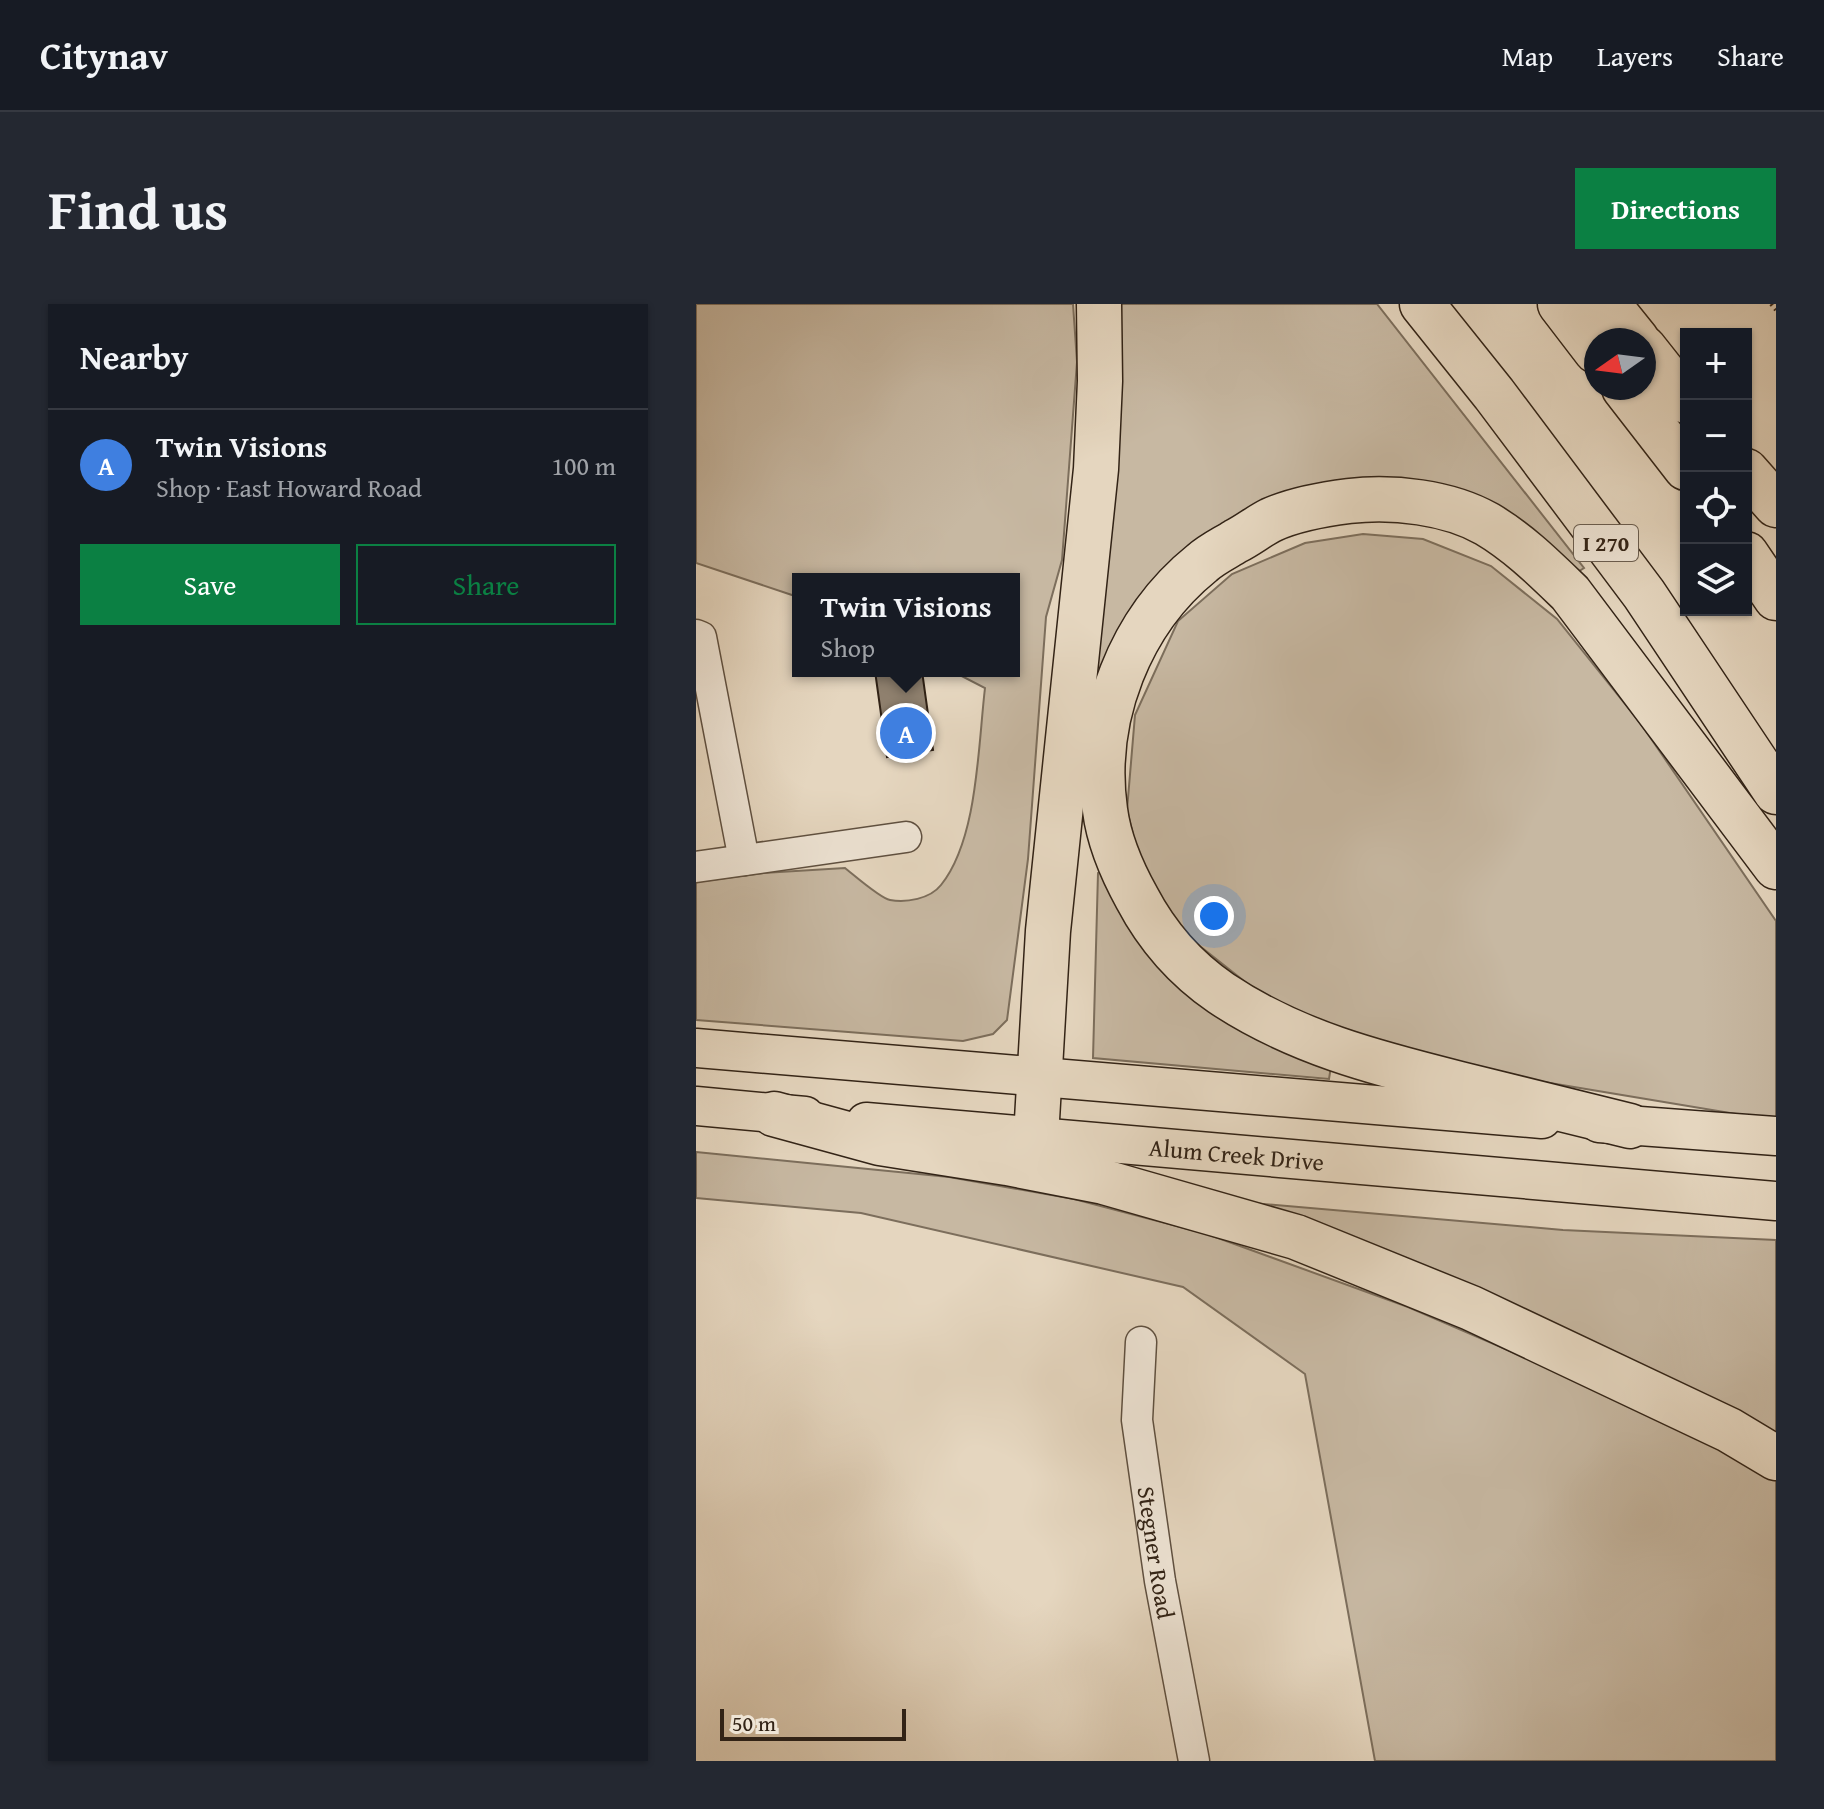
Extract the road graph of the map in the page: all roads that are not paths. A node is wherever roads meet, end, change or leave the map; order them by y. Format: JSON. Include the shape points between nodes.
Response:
{"nodes":[{"id":1,"x":1099,"y":304,"type":"edge"},
{"id":2,"x":1422,"y":304,"type":"edge"},
{"id":3,"x":1560,"y":304,"type":"edge"},
{"id":4,"x":1608,"y":304,"type":"edge"},
{"id":5,"x":1627,"y":328,"type":"edge"},
{"id":6,"x":1584,"y":335,"type":"edge"},
{"id":7,"x":1656,"y":363,"type":"edge"},
{"id":8,"x":1633,"y":400,"type":"edge"},
{"id":9,"x":1685,"y":400,"type":"edge"},
{"id":10,"x":1680,"y":460,"type":"edge"},
{"id":11,"x":1747,"y":472,"type":"edge"},
{"id":12,"x":1776,"y":505,"type":"edge"},
{"id":13,"x":1752,"y":563,"type":"edge"},
{"id":14,"x":1776,"y":598,"type":"edge"},
{"id":15,"x":696,"y":635,"type":"edge"},
{"id":16,"x":1776,"y":792,"type":"edge"},
{"id":17,"x":906,"y":837,"type":"dead end"},
{"id":18,"x":744,"y":860,"type":"junction"},
{"id":19,"x":696,"y":867,"type":"edge"},
{"id":20,"x":1776,"y":867,"type":"edge"},
{"id":21,"x":696,"y":1048,"type":"edge"},
{"id":22,"x":1038,"y":1077,"type":"junction"},
{"id":23,"x":696,"y":1106,"type":"edge"},
{"id":24,"x":774,"y":1114,"type":"junction"},
{"id":25,"x":1630,"y":1126,"type":"junction"},
{"id":26,"x":1776,"y":1136,"type":"edge"},
{"id":27,"x":1036,"y":1137,"type":"junction"},
{"id":28,"x":1776,"y":1201,"type":"edge"},
{"id":29,"x":1141,"y":1342,"type":"dead end"},
{"id":30,"x":1776,"y":1458,"type":"edge"},
{"id":31,"x":1194,"y":1761,"type":"edge"}],
"edges":[{"from":1,"to":22,"type":"highway","via":[[1096,469]]},
{"from":2,"to":16,"type":"highway","number":"I 270","via":[[1644,594]]},
{"from":3,"to":6,"type":"highway"},
{"from":4,"to":5,"type":"highway"},
{"from":7,"to":9,"type":"highway"},
{"from":8,"to":10,"type":"highway"},
{"from":11,"to":12,"type":"highway"},
{"from":13,"to":14,"type":"highway"},
{"from":15,"to":18,"type":"street","via":[[701,637]]},
{"from":17,"to":18,"type":"street"},
{"from":18,"to":19,"type":"street"},
{"from":20,"to":25,"type":"highway","via":[[1570,593],[1530,554],[1485,523],[1448,509],[1382,498],[1327,503],[1271,520],[1205,560],[1179,583],[1143,631],[1109,711],[1103,751],[1105,811],[1117,857],[1139,903],[1192,970],[1253,1012],[1334,1050]]},
{"from":21,"to":22,"type":"main road"},
{"from":22,"to":25,"type":"main road"},
{"from":22,"to":27,"type":"highway"},
{"from":23,"to":24,"type":"main road","name":"Alum Creek Drive"},
{"from":24,"to":27,"type":"main road","name":"Alum Creek Drive"},
{"from":24,"to":30,"type":"highway","via":[[880,1143],[1104,1182],[1296,1237],[1471,1308],[1717,1424]]},
{"from":25,"to":26,"type":"main road"},
{"from":27,"to":28,"type":"main road","name":"Alum Creek Drive"},
{"from":29,"to":31,"type":"street","name":"Stegner Road","via":[[1137,1420]]}]}
